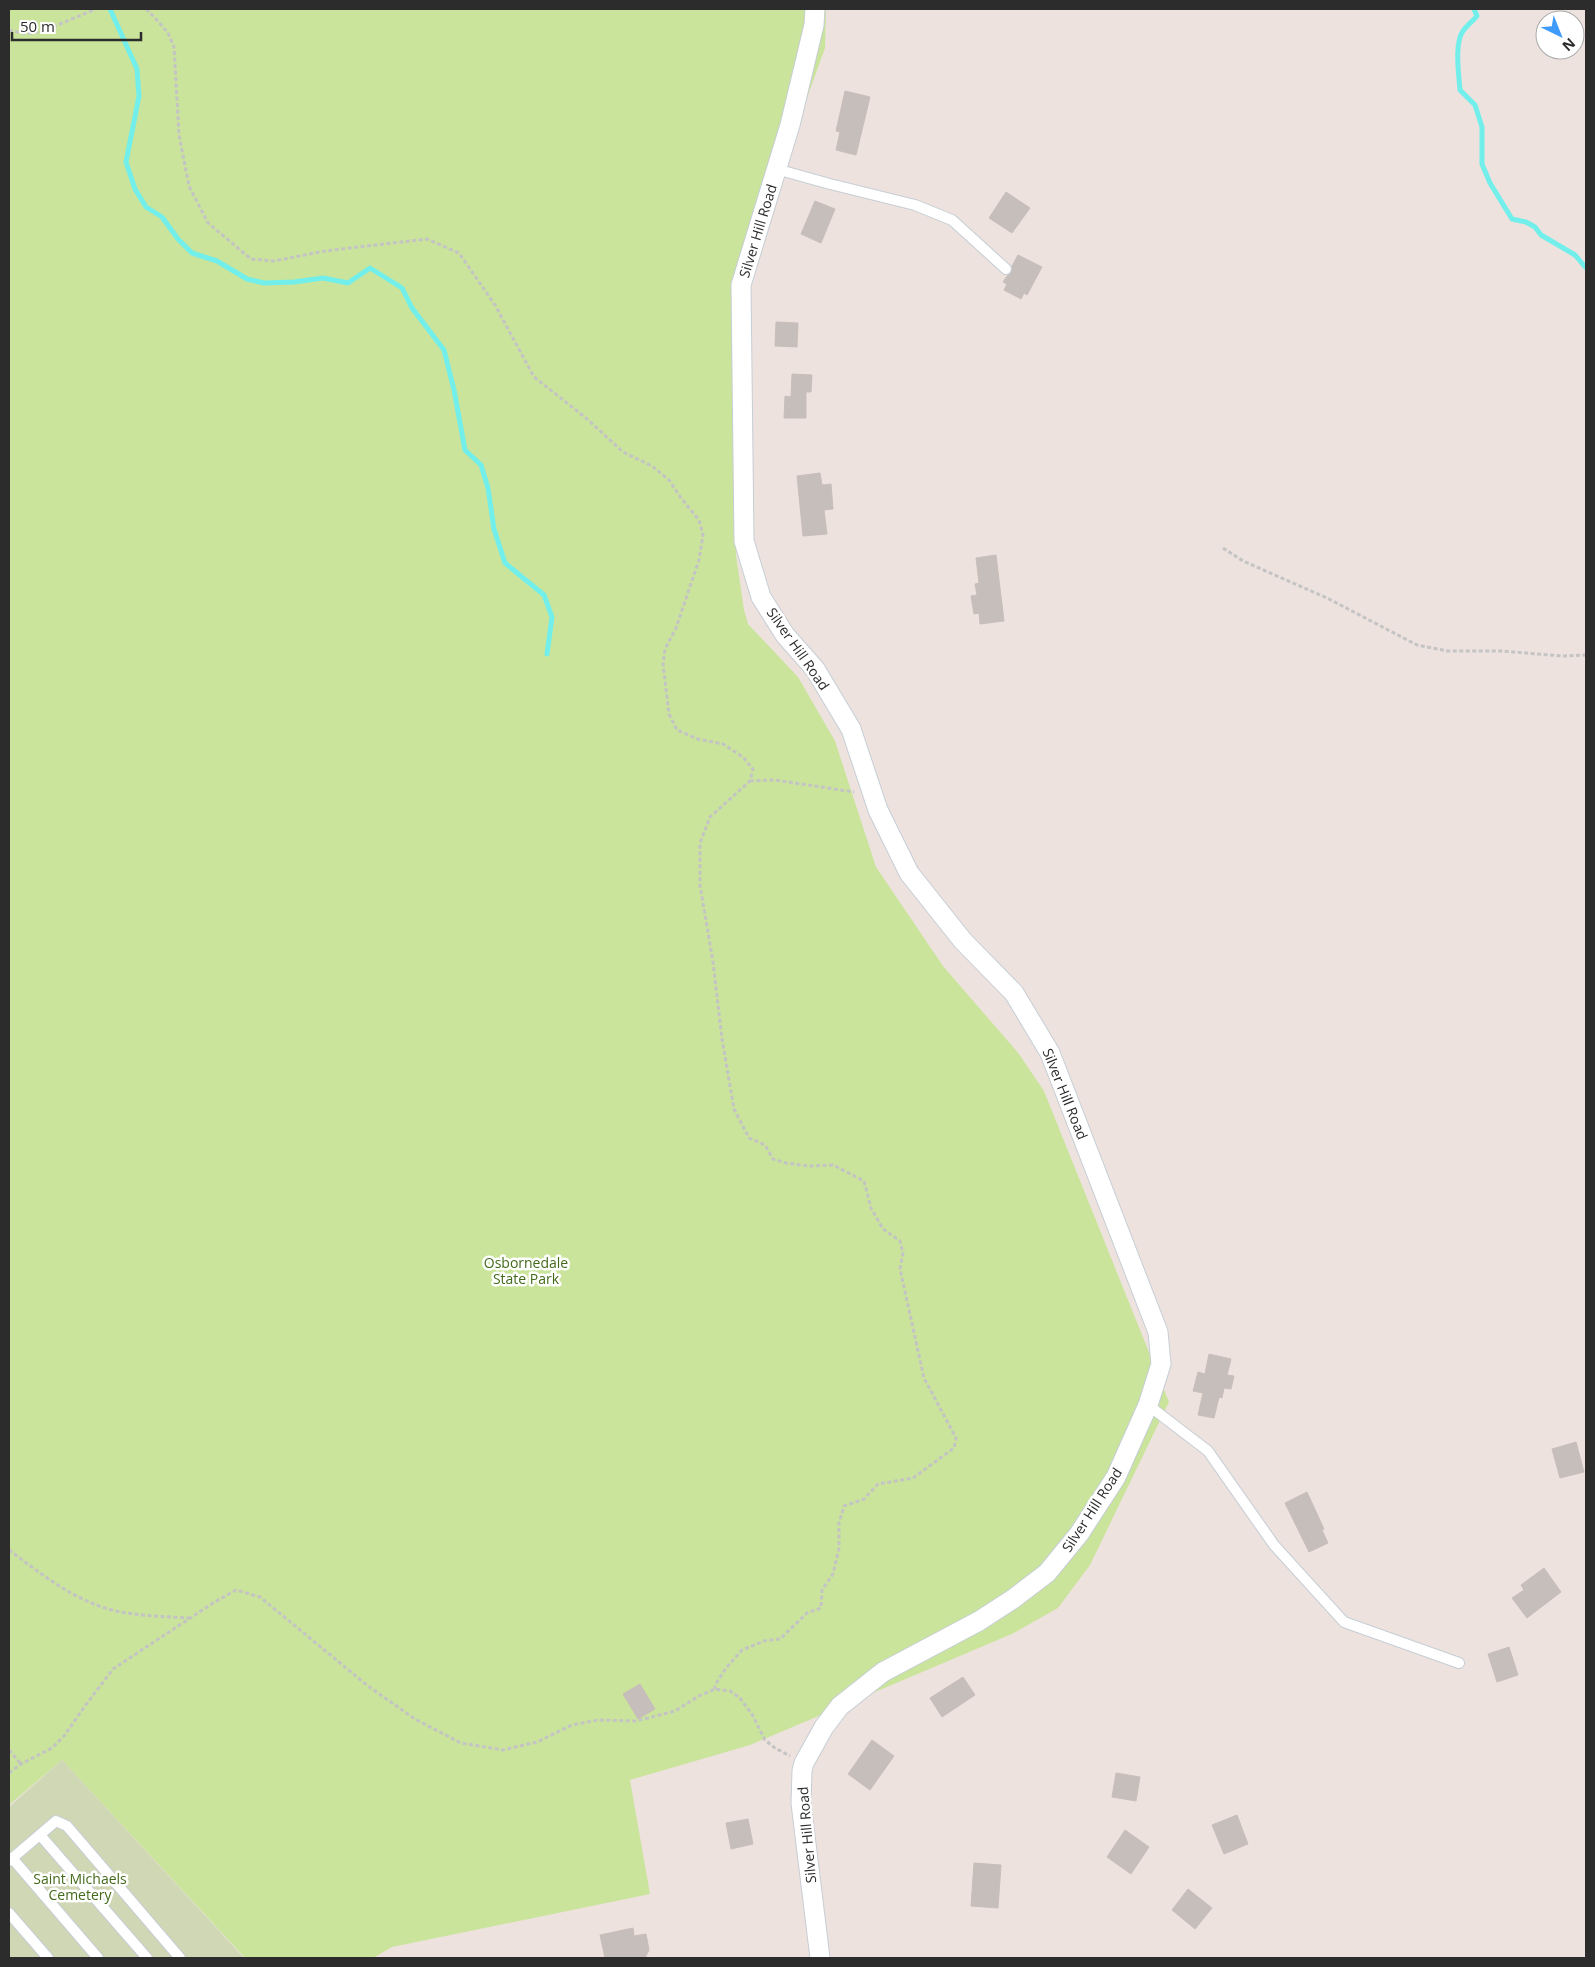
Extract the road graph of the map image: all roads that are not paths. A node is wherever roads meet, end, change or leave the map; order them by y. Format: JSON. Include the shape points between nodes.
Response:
{"nodes":[{"id":1,"x":815,"y":9,"type":"edge"},
{"id":2,"x":776,"y":168,"type":"junction"},
{"id":3,"x":1006,"y":269,"type":"dead end"},
{"id":4,"x":1148,"y":1405,"type":"junction"},
{"id":5,"x":1459,"y":1663,"type":"dead end"},
{"id":6,"x":40,"y":1835,"type":"junction"},
{"id":7,"x":10,"y":1860,"type":"edge"},
{"id":8,"x":9,"y":1913,"type":"edge"},
{"id":9,"x":48,"y":1958,"type":"edge"},
{"id":10,"x":98,"y":1958,"type":"edge"},
{"id":11,"x":147,"y":1958,"type":"edge"},
{"id":12,"x":180,"y":1958,"type":"edge"},
{"id":13,"x":820,"y":1958,"type":"edge"}],
"edges":[{"from":1,"to":2,"type":"street","name":"Silver Hill Road","via":[[790,125]]},
{"from":2,"to":3,"type":"lane","via":[[915,204],[952,220]]},
{"from":2,"to":4,"type":"street","name":"Silver Hill Road","via":[[741,285],[744,541],[761,597],[785,635],[815,669],[850,729],[878,810],[909,873],[963,941],[1014,993],[1050,1053],[1158,1332],[1161,1364]]},
{"from":4,"to":5,"type":"lane","via":[[1208,1452],[1274,1545],[1344,1622]]},
{"from":4,"to":13,"type":"street","name":"Silver Hill Road","via":[[1116,1477],[1079,1534],[1047,1573],[979,1621],[883,1672],[852,1694],[824,1727],[804,1763],[801,1803]]},
{"from":6,"to":7,"type":"lane"},
{"from":6,"to":11,"type":"lane"},
{"from":6,"to":12,"type":"lane","via":[[56,1821],[67,1826]]},
{"from":7,"to":10,"type":"lane"},
{"from":8,"to":9,"type":"lane"}]}
